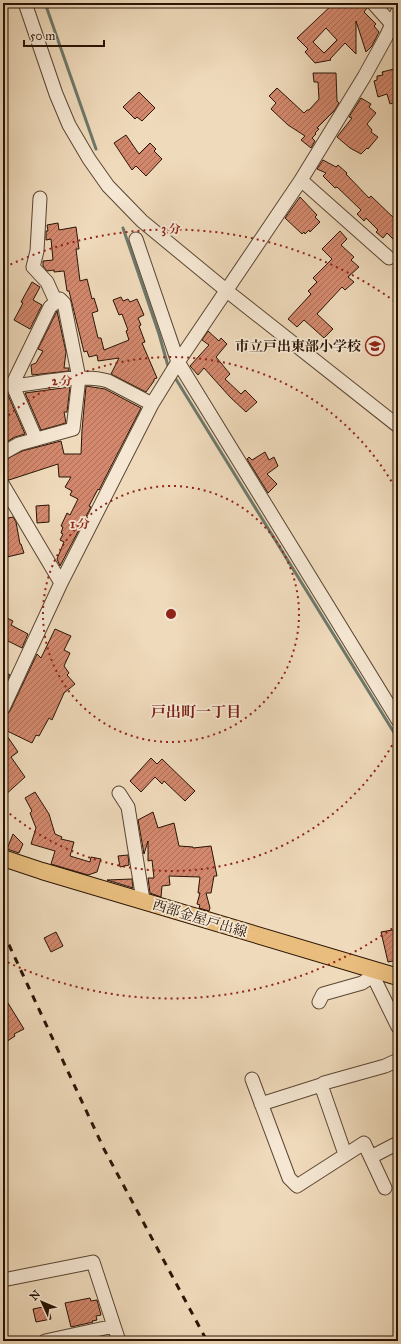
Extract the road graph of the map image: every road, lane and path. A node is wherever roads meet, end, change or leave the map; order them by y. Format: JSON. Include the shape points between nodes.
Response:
{"nodes":[{"id":1,"x":25,"y":3,"type":"edge"},
{"id":2,"x":373,"y":3,"type":"edge"},
{"id":3,"x":398,"y":11,"type":"edge"},
{"id":4,"x":395,"y":28,"type":"edge"},
{"id":5,"x":301,"y":180,"type":"junction"},
{"id":6,"x":40,"y":198,"type":"dead end"},
{"id":7,"x":136,"y":239,"type":"dead end"},
{"id":8,"x":389,"y":258,"type":"dead end"},
{"id":9,"x":227,"y":291,"type":"junction"},
{"id":10,"x":56,"y":302,"type":"junction"},
{"id":11,"x":174,"y":369,"type":"junction"},
{"id":12,"x":79,"y":378,"type":"junction"},
{"id":13,"x":13,"y":386,"type":"junction"},
{"id":14,"x":152,"y":404,"type":"junction"},
{"id":15,"x":398,"y":426,"type":"edge"},
{"id":16,"x":36,"y":439,"type":"junction"},
{"id":17,"x":3,"y":453,"type":"edge"},
{"id":18,"x":3,"y":485,"type":"edge"},
{"id":19,"x":7,"y":500,"type":"edge"},
{"id":20,"x":61,"y":583,"type":"junction"},
{"id":21,"x":3,"y":708,"type":"edge"},
{"id":22,"x":396,"y":712,"type":"edge"},
{"id":23,"x":119,"y":793,"type":"dead end"},
{"id":24,"x":3,"y":858,"type":"edge"},
{"id":25,"x":143,"y":900,"type":"junction"},
{"id":26,"x":374,"y":973,"type":"junction"},
{"id":27,"x":398,"y":977,"type":"edge"},
{"id":28,"x":319,"y":1002,"type":"dead end"},
{"id":29,"x":398,"y":1028,"type":"edge"},
{"id":30,"x":398,"y":1060,"type":"edge"},
{"id":31,"x":252,"y":1079,"type":"dead end"},
{"id":32,"x":321,"y":1085,"type":"junction"},
{"id":33,"x":262,"y":1104,"type":"junction"},
{"id":34,"x":398,"y":1143,"type":"edge"},
{"id":35,"x":345,"y":1154,"type":"junction"},
{"id":36,"x":371,"y":1157,"type":"junction"},
{"id":37,"x":385,"y":1188,"type":"dead end"},
{"id":38,"x":3,"y":1280,"type":"edge"},
{"id":39,"x":114,"y":1326,"type":"junction"},
{"id":40,"x":45,"y":1341,"type":"edge"},
{"id":41,"x":120,"y":1341,"type":"edge"}],
"edges":[{"from":1,"to":9,"type":"street","via":[[56,94],[69,125],[89,159],[108,186],[142,221]]},
{"from":2,"to":4,"type":"street"},
{"from":3,"to":4,"type":"street"},
{"from":4,"to":5,"type":"street","via":[[386,37]]},
{"from":5,"to":8,"type":"street"},
{"from":5,"to":9,"type":"street"},
{"from":6,"to":10,"type":"street","via":[[37,251],[33,267],[47,282]]},
{"from":7,"to":11,"type":"street"},
{"from":9,"to":11,"type":"street"},
{"from":9,"to":15,"type":"street"},
{"from":10,"to":12,"type":"street","via":[[60,299],[64,303]]},
{"from":10,"to":13,"type":"street","via":[[50,307]]},
{"from":11,"to":14,"type":"street"},
{"from":11,"to":22,"type":"street"},
{"from":12,"to":13,"type":"street"},
{"from":12,"to":14,"type":"street","via":[[108,380]]},
{"from":12,"to":16,"type":"street","via":[[73,429]]},
{"from":13,"to":16,"type":"street"},
{"from":14,"to":20,"type":"street"},
{"from":16,"to":17,"type":"street","via":[[19,444]]},
{"from":18,"to":19,"type":"street"},
{"from":19,"to":20,"type":"street"},
{"from":20,"to":21,"type":"street"},
{"from":23,"to":25,"type":"street","via":[[128,807]]},
{"from":24,"to":25,"type":"main road","name":"西部金屋戸出線"},
{"from":25,"to":26,"type":"main road","name":"西部金屋戸出線"},
{"from":26,"to":27,"type":"main road","name":"西部金屋戸出線"},
{"from":26,"to":28,"type":"street","via":[[362,983],[323,994]]},
{"from":26,"to":29,"type":"street"},
{"from":30,"to":32,"type":"street"},
{"from":31,"to":33,"type":"street"},
{"from":32,"to":33,"type":"street"},
{"from":32,"to":35,"type":"street"},
{"from":33,"to":35,"type":"street","via":[[289,1178],[297,1186]]},
{"from":34,"to":36,"type":"street"},
{"from":35,"to":36,"type":"street","via":[[364,1143]]},
{"from":36,"to":37,"type":"street"},
{"from":38,"to":39,"type":"street","via":[[93,1262]]},
{"from":39,"to":40,"type":"street"},
{"from":39,"to":41,"type":"street"}]}
